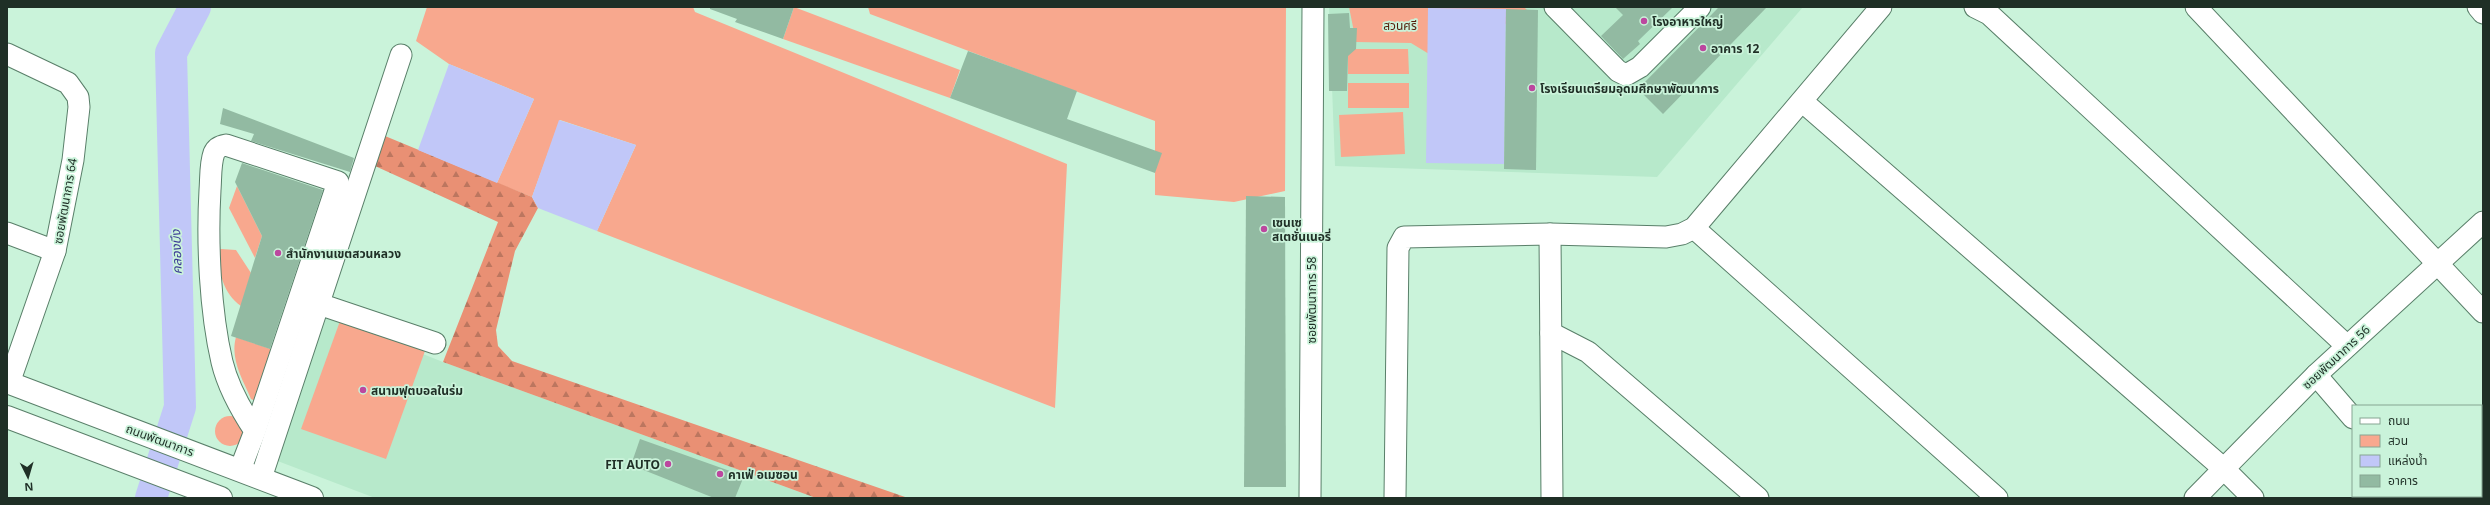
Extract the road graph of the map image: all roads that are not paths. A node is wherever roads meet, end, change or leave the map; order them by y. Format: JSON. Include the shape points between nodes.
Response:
{"nodes":[{"id":1,"x":1313,"y":7,"type":"edge"},
{"id":2,"x":1555,"y":7,"type":"edge"},
{"id":3,"x":1700,"y":7,"type":"edge"},
{"id":4,"x":1882,"y":7,"type":"edge"},
{"id":5,"x":1975,"y":7,"type":"edge"},
{"id":6,"x":2196,"y":7,"type":"edge"},
{"id":7,"x":2478,"y":7,"type":"edge"},
{"id":8,"x":2483,"y":13,"type":"edge"},
{"id":9,"x":7,"y":54,"type":"edge"},
{"id":10,"x":401,"y":55,"type":"dead end"},
{"id":11,"x":1803,"y":102,"type":"junction"},
{"id":12,"x":347,"y":186,"type":"junction"},
{"id":13,"x":2483,"y":222,"type":"edge"},
{"id":14,"x":1694,"y":228,"type":"junction"},
{"id":15,"x":7,"y":233,"type":"edge"},
{"id":16,"x":1550,"y":234,"type":"junction"},
{"id":17,"x":55,"y":251,"type":"junction"},
{"id":18,"x":2438,"y":263,"type":"junction"},
{"id":19,"x":318,"y":304,"type":"junction"},
{"id":20,"x":2483,"y":312,"type":"edge"},
{"id":21,"x":1551,"y":333,"type":"junction"},
{"id":22,"x":435,"y":343,"type":"dead end"},
{"id":23,"x":2347,"y":346,"type":"junction"},
{"id":24,"x":2316,"y":375,"type":"junction"},
{"id":25,"x":8,"y":383,"type":"edge"},
{"id":26,"x":7,"y":417,"type":"edge"},
{"id":27,"x":2352,"y":417,"type":"edge"},
{"id":28,"x":255,"y":431,"type":"junction"},
{"id":29,"x":2224,"y":469,"type":"junction"},
{"id":30,"x":240,"y":470,"type":"junction"},
{"id":31,"x":261,"y":478,"type":"junction"},
{"id":32,"x":221,"y":498,"type":"edge"},
{"id":33,"x":312,"y":498,"type":"edge"},
{"id":34,"x":1310,"y":498,"type":"edge"},
{"id":35,"x":1395,"y":498,"type":"edge"},
{"id":36,"x":1552,"y":498,"type":"edge"},
{"id":37,"x":1758,"y":498,"type":"edge"},
{"id":38,"x":1997,"y":498,"type":"edge"},
{"id":39,"x":2195,"y":498,"type":"edge"},
{"id":40,"x":2252,"y":498,"type":"edge"}],
"edges":[{"from":1,"to":34,"type":"street","name":"ซอยพัฒนาการ 58"},
{"from":2,"to":3,"type":"street","via":[[1618,71],[1626,75],[1640,67]]},
{"from":4,"to":11,"type":"street"},
{"from":5,"to":23,"type":"street","via":[[1989,14]]},
{"from":6,"to":18,"type":"street"},
{"from":7,"to":8,"type":"street"},
{"from":9,"to":17,"type":"street","name":"ซอยพัฒนาการ 64","via":[[68,83],[78,97],[72,160]]},
{"from":10,"to":12,"type":"street"},
{"from":11,"to":14,"type":"street"},
{"from":11,"to":29,"type":"street"},
{"from":12,"to":19,"type":"street"},
{"from":12,"to":28,"type":"street"},
{"from":12,"to":28,"type":"street","via":[[226,145],[219,146],[215,152],[209,209],[215,319],[222,363],[241,410]]},
{"from":13,"to":18,"type":"street","name":"ซอยพัฒนาการ 56"},
{"from":14,"to":16,"type":"street","via":[[1682,234],[1666,237]]},
{"from":14,"to":38,"type":"street"},
{"from":15,"to":17,"type":"street"},
{"from":16,"to":21,"type":"street"},
{"from":16,"to":35,"type":"street","via":[[1411,235],[1401,241],[1398,248]]},
{"from":17,"to":25,"type":"street","name":"ซอยพัฒนาการ 64"},
{"from":18,"to":20,"type":"street"},
{"from":18,"to":23,"type":"street","name":"ซอยพัฒนาการ 56"},
{"from":19,"to":22,"type":"street"},
{"from":19,"to":31,"type":"street"},
{"from":21,"to":36,"type":"street"},
{"from":21,"to":37,"type":"street","via":[[1588,352]]},
{"from":23,"to":24,"type":"street","name":"ซอยพัฒนาการ 56"},
{"from":24,"to":27,"type":"street"},
{"from":24,"to":29,"type":"street","name":"ซอยพัฒนาการ 56"},
{"from":25,"to":30,"type":"main road","name":"ถนนพัฒนาการ"},
{"from":26,"to":32,"type":"main road"},
{"from":28,"to":30,"type":"street"},
{"from":29,"to":39,"type":"street","name":"ซอยพัฒนาการ 56"},
{"from":29,"to":40,"type":"street"},
{"from":30,"to":31,"type":"main road","name":"ถนนพัฒนาการ"},
{"from":31,"to":33,"type":"main road","name":"ถนนพัฒนาการ"}]}
